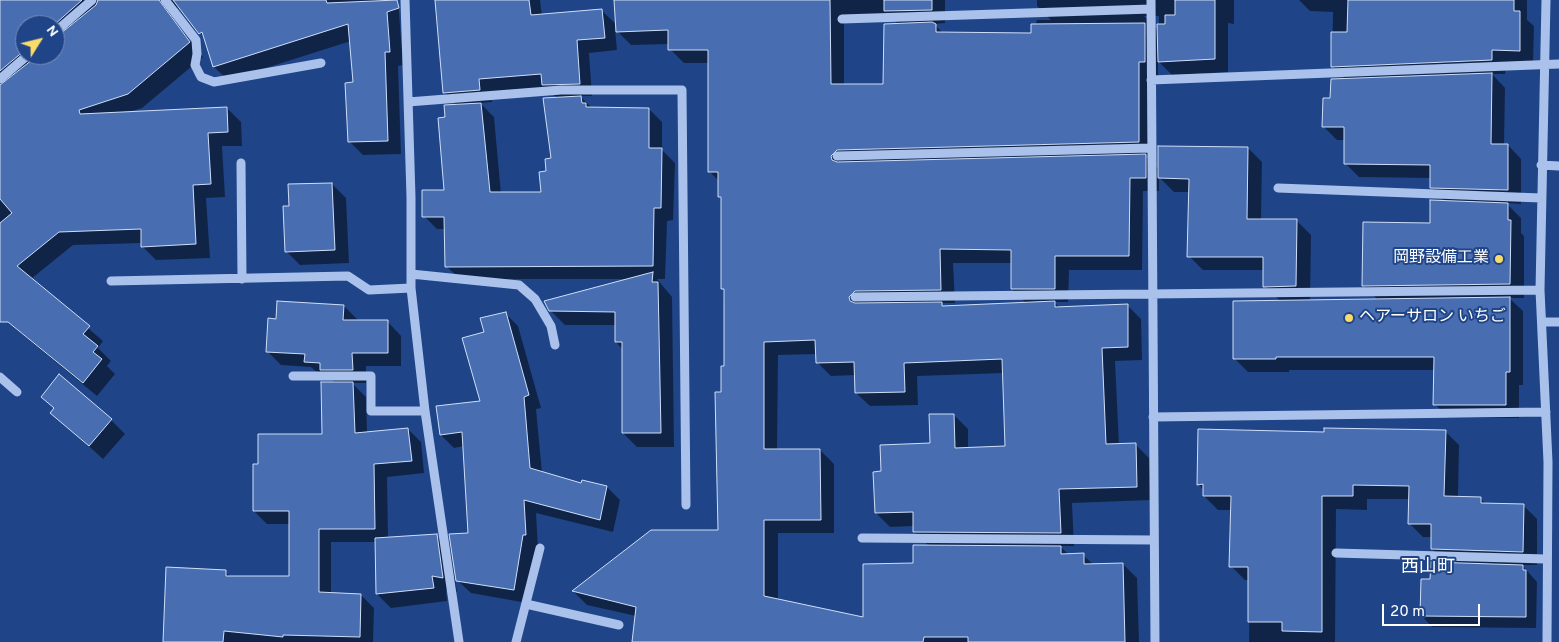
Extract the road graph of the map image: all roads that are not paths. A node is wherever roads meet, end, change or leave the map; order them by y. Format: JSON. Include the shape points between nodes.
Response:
{"nodes":[{"id":1,"x":92,"y":0,"type":"edge"},
{"id":2,"x":165,"y":0,"type":"edge"},
{"id":3,"x":405,"y":0,"type":"edge"},
{"id":4,"x":1546,"y":0,"type":"edge"},
{"id":5,"x":1151,"y":5,"type":"edge"},
{"id":6,"x":842,"y":19,"type":"dead end"},
{"id":7,"x":65,"y":23,"type":"edge"},
{"id":8,"x":321,"y":63,"type":"dead end"},
{"id":9,"x":1559,"y":64,"type":"edge"},
{"id":10,"x":16,"y":65,"type":"edge"},
{"id":11,"x":1544,"y":65,"type":"junction"},
{"id":12,"x":0,"y":79,"type":"edge"},
{"id":13,"x":1151,"y":80,"type":"junction"},
{"id":14,"x":408,"y":102,"type":"junction"},
{"id":15,"x":1150,"y":148,"type":"junction"},
{"id":16,"x":837,"y":156,"type":"dead end"},
{"id":17,"x":241,"y":163,"type":"dead end"},
{"id":18,"x":1542,"y":165,"type":"junction"},
{"id":19,"x":1559,"y":166,"type":"edge"},
{"id":20,"x":1278,"y":188,"type":"dead end"},
{"id":21,"x":1541,"y":198,"type":"junction"},
{"id":22,"x":411,"y":274,"type":"junction"},
{"id":23,"x":242,"y":279,"type":"junction"},
{"id":24,"x":111,"y":281,"type":"dead end"},
{"id":25,"x":411,"y":288,"type":"junction"},
{"id":26,"x":1540,"y":290,"type":"junction"},
{"id":27,"x":1153,"y":293,"type":"junction"},
{"id":28,"x":855,"y":298,"type":"dead end"},
{"id":29,"x":1543,"y":322,"type":"junction"},
{"id":30,"x":1559,"y":322,"type":"edge"},
{"id":31,"x":555,"y":345,"type":"dead end"},
{"id":32,"x":293,"y":376,"type":"dead end"},
{"id":33,"x":0,"y":377,"type":"edge"},
{"id":34,"x":17,"y":392,"type":"dead end"},
{"id":35,"x":425,"y":411,"type":"junction"},
{"id":36,"x":1546,"y":412,"type":"junction"},
{"id":37,"x":1153,"y":417,"type":"junction"},
{"id":38,"x":686,"y":505,"type":"dead end"},
{"id":39,"x":862,"y":538,"type":"dead end"},
{"id":40,"x":1154,"y":540,"type":"junction"},
{"id":41,"x":540,"y":548,"type":"dead end"},
{"id":42,"x":1336,"y":553,"type":"dead end"},
{"id":43,"x":1546,"y":559,"type":"junction"},
{"id":44,"x":526,"y":604,"type":"junction"},
{"id":45,"x":619,"y":625,"type":"dead end"},
{"id":46,"x":459,"y":642,"type":"edge"},
{"id":47,"x":516,"y":642,"type":"edge"},
{"id":48,"x":1155,"y":642,"type":"edge"},
{"id":49,"x":1547,"y":642,"type":"edge"}],
"edges":[{"from":1,"to":7,"type":"street"},
{"from":2,"to":8,"type":"street","via":[[196,40],[195,65],[201,77],[214,82]]},
{"from":3,"to":14,"type":"street"},
{"from":4,"to":11,"type":"street"},
{"from":5,"to":6,"type":"street"},
{"from":5,"to":13,"type":"street"},
{"from":9,"to":11,"type":"street"},
{"from":10,"to":12,"type":"street"},
{"from":11,"to":13,"type":"street"},
{"from":11,"to":18,"type":"street"},
{"from":13,"to":15,"type":"street"},
{"from":14,"to":22,"type":"street"},
{"from":14,"to":38,"type":"street","via":[[561,90],[682,90]]},
{"from":15,"to":16,"type":"street"},
{"from":15,"to":27,"type":"street"},
{"from":17,"to":23,"type":"street"},
{"from":18,"to":19,"type":"street"},
{"from":18,"to":21,"type":"street"},
{"from":20,"to":21,"type":"street"},
{"from":21,"to":26,"type":"street"},
{"from":22,"to":25,"type":"street"},
{"from":22,"to":31,"type":"street","via":[[520,285],[535,299],[552,326]]},
{"from":23,"to":24,"type":"street"},
{"from":23,"to":25,"type":"street","via":[[348,276],[369,290]]},
{"from":25,"to":35,"type":"street"},
{"from":26,"to":27,"type":"street"},
{"from":26,"to":29,"type":"street"},
{"from":27,"to":28,"type":"street"},
{"from":27,"to":37,"type":"street"},
{"from":29,"to":30,"type":"street"},
{"from":29,"to":36,"type":"street"},
{"from":32,"to":35,"type":"street","via":[[372,376],[371,411]]},
{"from":33,"to":34,"type":"street"},
{"from":35,"to":46,"type":"street"},
{"from":36,"to":37,"type":"street"},
{"from":36,"to":43,"type":"street"},
{"from":37,"to":40,"type":"street"},
{"from":39,"to":40,"type":"street"},
{"from":40,"to":48,"type":"street"},
{"from":41,"to":44,"type":"street"},
{"from":42,"to":43,"type":"street"},
{"from":43,"to":49,"type":"street"},
{"from":44,"to":45,"type":"street"},
{"from":44,"to":47,"type":"street"}]}
